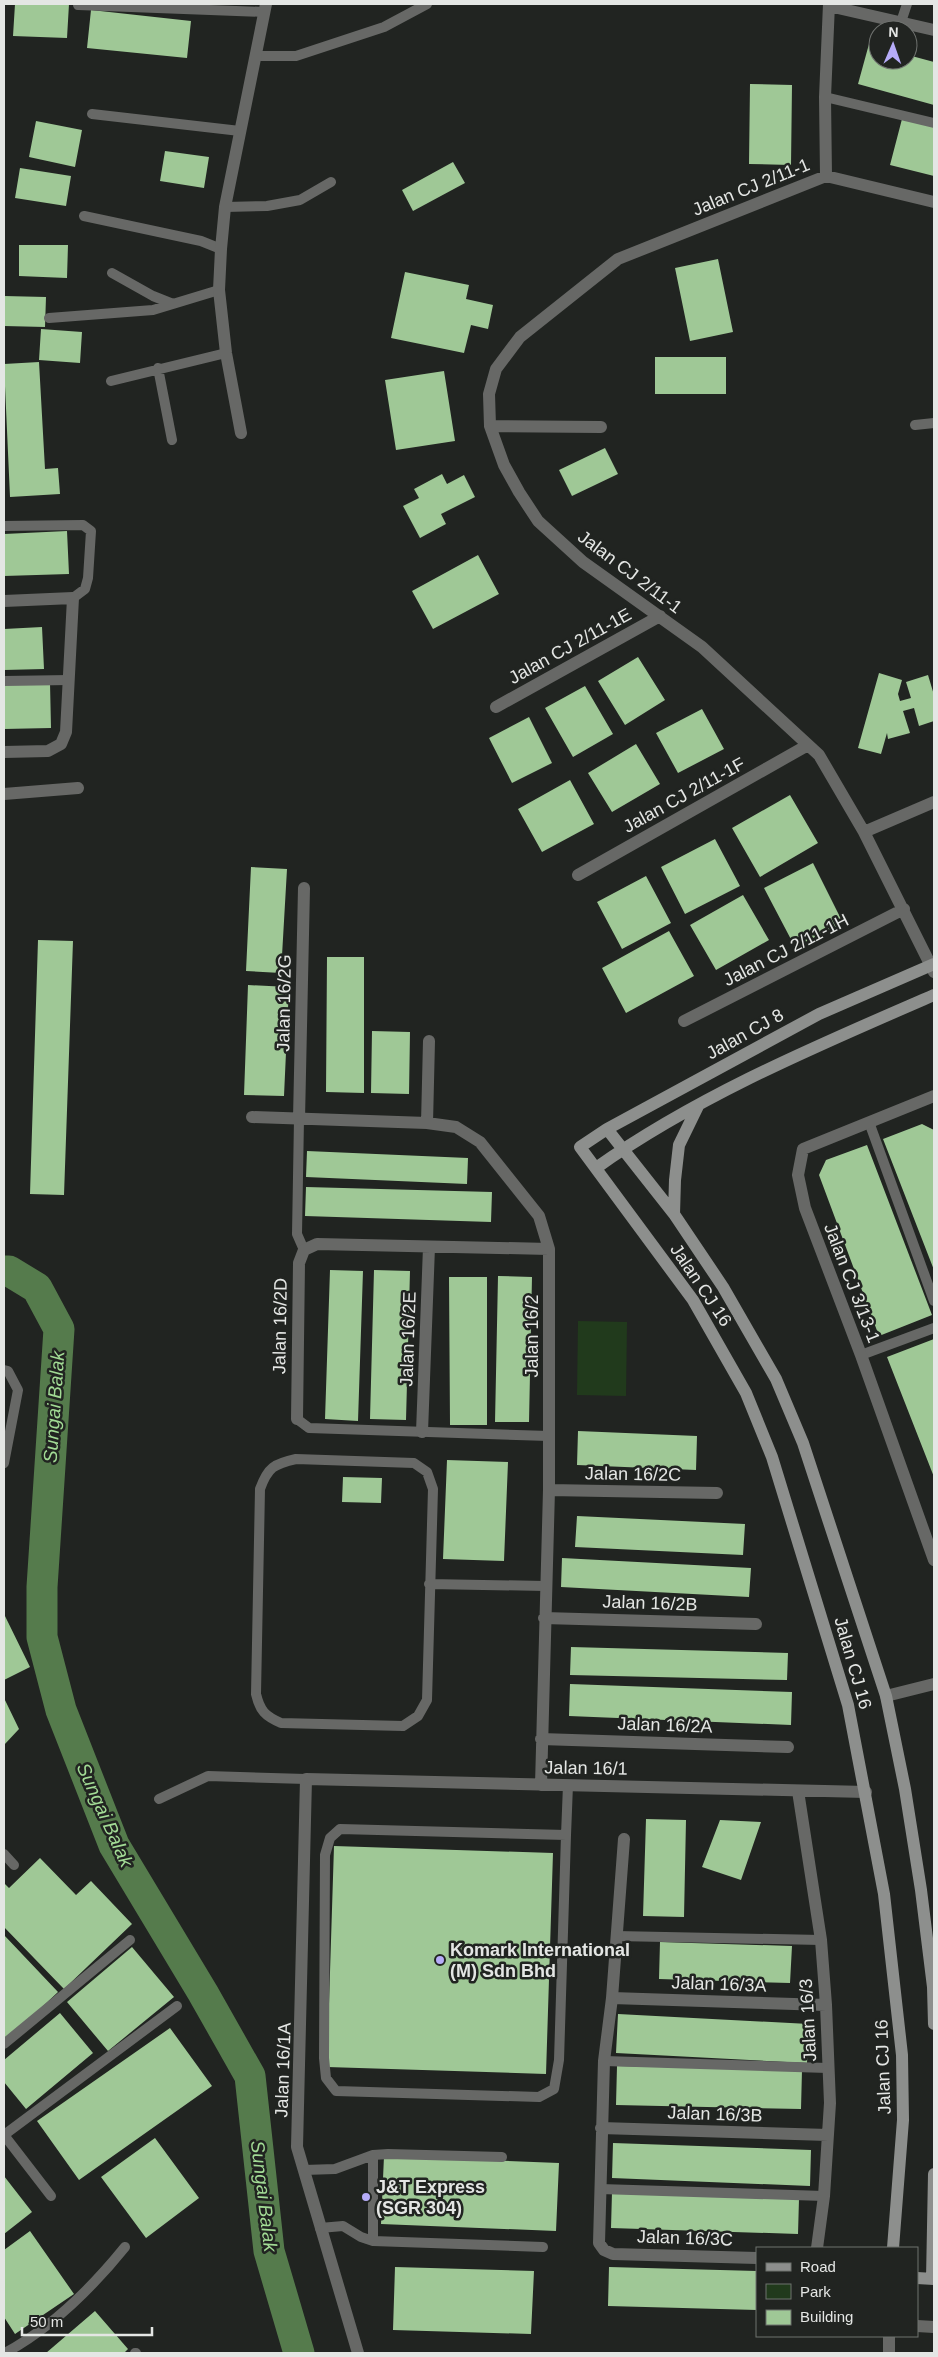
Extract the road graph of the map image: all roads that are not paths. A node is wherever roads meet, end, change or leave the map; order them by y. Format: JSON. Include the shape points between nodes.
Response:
{"nodes":[{"id":1,"x":427,"y":4,"type":"edge"},
{"id":2,"x":907,"y":4,"type":"edge"},
{"id":3,"x":829,"y":5,"type":"edge"},
{"id":4,"x":78,"y":6,"type":"dead end"},
{"id":5,"x":266,"y":8,"type":"edge"},
{"id":6,"x":893,"y":20,"type":"edge"},
{"id":7,"x":902,"y":20,"type":"edge"},
{"id":8,"x":918,"y":26,"type":"edge"},
{"id":9,"x":934,"y":30,"type":"edge"},
{"id":10,"x":255,"y":56,"type":"junction"},
{"id":11,"x":825,"y":97,"type":"junction"},
{"id":12,"x":92,"y":114,"type":"dead end"},
{"id":13,"x":934,"y":123,"type":"edge"},
{"id":14,"x":240,"y":131,"type":"junction"},
{"id":15,"x":826,"y":176,"type":"junction"},
{"id":16,"x":331,"y":182,"type":"dead end"},
{"id":17,"x":934,"y":202,"type":"edge"},
{"id":18,"x":225,"y":207,"type":"junction"},
{"id":19,"x":84,"y":216,"type":"dead end"},
{"id":20,"x":221,"y":248,"type":"junction"},
{"id":21,"x":112,"y":273,"type":"dead end"},
{"id":22,"x":220,"y":290,"type":"junction"},
{"id":23,"x":172,"y":304,"type":"junction"},
{"id":24,"x":49,"y":318,"type":"dead end"},
{"id":25,"x":226,"y":353,"type":"junction"},
{"id":26,"x":158,"y":368,"type":"junction"},
{"id":27,"x":111,"y":381,"type":"dead end"},
{"id":28,"x":934,"y":423,"type":"edge"},
{"id":29,"x":915,"y":425,"type":"dead end"},
{"id":30,"x":490,"y":426,"type":"junction"},
{"id":31,"x":601,"y":427,"type":"dead end"},
{"id":32,"x":241,"y":433,"type":"dead end"},
{"id":33,"x":172,"y":440,"type":"dead end"},
{"id":34,"x":4,"y":526,"type":"edge"},
{"id":35,"x":74,"y":598,"type":"junction"},
{"id":36,"x":4,"y":601,"type":"edge"},
{"id":37,"x":660,"y":616,"type":"junction"},
{"id":38,"x":69,"y":680,"type":"junction"},
{"id":39,"x":4,"y":681,"type":"edge"},
{"id":40,"x":496,"y":707,"type":"dead end"},
{"id":41,"x":808,"y":745,"type":"junction"},
{"id":42,"x":4,"y":752,"type":"edge"},
{"id":43,"x":78,"y":788,"type":"dead end"},
{"id":44,"x":4,"y":794,"type":"edge"},
{"id":45,"x":934,"y":802,"type":"edge"},
{"id":46,"x":864,"y":832,"type":"junction"},
{"id":47,"x":578,"y":875,"type":"dead end"},
{"id":48,"x":304,"y":888,"type":"dead end"},
{"id":49,"x":904,"y":909,"type":"junction"},
{"id":50,"x":933,"y":967,"type":"edge"},
{"id":51,"x":934,"y":995,"type":"edge"},
{"id":52,"x":684,"y":1021,"type":"dead end"},
{"id":53,"x":429,"y":1041,"type":"dead end"},
{"id":54,"x":934,"y":1096,"type":"edge"},
{"id":55,"x":698,"y":1106,"type":"junction"},
{"id":56,"x":252,"y":1117,"type":"dead end"},
{"id":57,"x":299,"y":1119,"type":"junction"},
{"id":58,"x":869,"y":1122,"type":"junction"},
{"id":59,"x":427,"y":1124,"type":"junction"},
{"id":60,"x":608,"y":1129,"type":"junction"},
{"id":61,"x":580,"y":1148,"type":"joint"},
{"id":62,"x":622,"y":1149,"type":"junction"},
{"id":63,"x":596,"y":1168,"type":"junction"},
{"id":64,"x":674,"y":1214,"type":"junction"},
{"id":65,"x":429,"y":1247,"type":"junction"},
{"id":66,"x":549,"y":1249,"type":"junction"},
{"id":67,"x":304,"y":1250,"type":"junction"},
{"id":68,"x":934,"y":1301,"type":"edge"},
{"id":69,"x":934,"y":1328,"type":"edge"},
{"id":70,"x":861,"y":1356,"type":"junction"},
{"id":71,"x":4,"y":1370,"type":"edge"},
{"id":72,"x":297,"y":1419,"type":"joint"},
{"id":73,"x":422,"y":1432,"type":"junction"},
{"id":74,"x":550,"y":1436,"type":"junction"},
{"id":75,"x":4,"y":1463,"type":"edge"},
{"id":76,"x":549,"y":1490,"type":"junction"},
{"id":77,"x":717,"y":1493,"type":"dead end"},
{"id":78,"x":933,"y":1552,"type":"edge"},
{"id":79,"x":429,"y":1584,"type":"junction"},
{"id":80,"x":545,"y":1586,"type":"junction"},
{"id":81,"x":544,"y":1618,"type":"junction"},
{"id":82,"x":756,"y":1624,"type":"dead end"},
{"id":83,"x":934,"y":1684,"type":"edge"},
{"id":84,"x":886,"y":1696,"type":"junction"},
{"id":85,"x":542,"y":1739,"type":"junction"},
{"id":86,"x":788,"y":1747,"type":"dead end"},
{"id":87,"x":306,"y":1779,"type":"junction"},
{"id":88,"x":541,"y":1785,"type":"junction"},
{"id":89,"x":568,"y":1785,"type":"junction"},
{"id":90,"x":798,"y":1791,"type":"junction"},
{"id":91,"x":866,"y":1792,"type":"junction"},
{"id":92,"x":159,"y":1799,"type":"dead end"},
{"id":93,"x":566,"y":1834,"type":"junction"},
{"id":94,"x":624,"y":1839,"type":"dead end"},
{"id":95,"x":4,"y":1854,"type":"edge"},
{"id":96,"x":14,"y":1865,"type":"dead end"},
{"id":97,"x":616,"y":1936,"type":"junction"},
{"id":98,"x":130,"y":1940,"type":"dead end"},
{"id":99,"x":821,"y":1940,"type":"junction"},
{"id":100,"x":612,"y":1998,"type":"junction"},
{"id":101,"x":826,"y":2005,"type":"junction"},
{"id":102,"x":177,"y":2006,"type":"dead end"},
{"id":103,"x":934,"y":2024,"type":"edge"},
{"id":104,"x":4,"y":2044,"type":"edge"},
{"id":105,"x":604,"y":2061,"type":"junction"},
{"id":106,"x":828,"y":2068,"type":"junction"},
{"id":107,"x":601,"y":2128,"type":"junction"},
{"id":108,"x":4,"y":2135,"type":"edge"},
{"id":109,"x":828,"y":2136,"type":"junction"},
{"id":110,"x":373,"y":2155,"type":"junction"},
{"id":111,"x":502,"y":2157,"type":"dead end"},
{"id":112,"x":304,"y":2170,"type":"junction"},
{"id":113,"x":934,"y":2174,"type":"edge"},
{"id":114,"x":600,"y":2189,"type":"junction"},
{"id":115,"x":51,"y":2196,"type":"dead end"},
{"id":116,"x":824,"y":2196,"type":"junction"},
{"id":117,"x":320,"y":2228,"type":"junction"},
{"id":118,"x":373,"y":2241,"type":"junction"},
{"id":119,"x":126,"y":2247,"type":"dead end"},
{"id":120,"x":543,"y":2247,"type":"dead end"},
{"id":121,"x":817,"y":2247,"type":"edge"},
{"id":122,"x":893,"y":2247,"type":"edge"},
{"id":123,"x":756,"y":2258,"type":"edge"},
{"id":124,"x":918,"y":2278,"type":"edge"},
{"id":125,"x":933,"y":2279,"type":"edge"},
{"id":126,"x":918,"y":2326,"type":"edge"},
{"id":127,"x":934,"y":2326,"type":"edge"},
{"id":128,"x":889,"y":2337,"type":"edge"},
{"id":129,"x":5,"y":2353,"type":"edge"},
{"id":130,"x":358,"y":2353,"type":"edge"},
{"id":131,"x":888,"y":2353,"type":"edge"}],
"edges":[{"from":1,"to":10,"type":"lane","via":[[384,27],[296,56]]},
{"from":2,"to":7,"type":"lane"},
{"from":3,"to":6,"type":"street"},
{"from":3,"to":11,"type":"street"},
{"from":4,"to":5,"type":"lane"},
{"from":5,"to":10,"type":"street"},
{"from":8,"to":9,"type":"street"},
{"from":10,"to":14,"type":"street"},
{"from":11,"to":13,"type":"lane"},
{"from":11,"to":15,"type":"street"},
{"from":12,"to":14,"type":"lane"},
{"from":14,"to":18,"type":"street"},
{"from":15,"to":17,"type":"street","name":"Jalan CJ 2/11-1"},
{"from":15,"to":30,"type":"street","name":"Jalan CJ 2/11-1","via":[[618,259],[520,337],[496,369],[489,394]]},
{"from":16,"to":18,"type":"lane","via":[[300,200],[267,206]]},
{"from":18,"to":20,"type":"street"},
{"from":19,"to":20,"type":"lane"},
{"from":20,"to":22,"type":"street"},
{"from":21,"to":23,"type":"lane"},
{"from":22,"to":23,"type":"lane"},
{"from":22,"to":25,"type":"street"},
{"from":23,"to":24,"type":"lane","via":[[153,310]]},
{"from":25,"to":26,"type":"lane"},
{"from":25,"to":32,"type":"street"},
{"from":26,"to":27,"type":"lane"},
{"from":26,"to":33,"type":"lane"},
{"from":28,"to":29,"type":"lane"},
{"from":30,"to":31,"type":"street"},
{"from":30,"to":37,"type":"street","name":"Jalan CJ 2/11-1","via":[[504,465],[538,521],[583,562]]},
{"from":34,"to":35,"type":"lane","via":[[83,525],[90,531],[88,578],[85,589]]},
{"from":35,"to":36,"type":"street"},
{"from":35,"to":38,"type":"street"},
{"from":37,"to":40,"type":"street","name":"Jalan CJ 2/11-1E"},
{"from":37,"to":41,"type":"street","name":"Jalan CJ 2/11-1","via":[[702,647]]},
{"from":38,"to":39,"type":"lane"},
{"from":38,"to":42,"type":"street","via":[[66,732],[61,744],[48,750]]},
{"from":41,"to":46,"type":"street","name":"Jalan CJ 2/11-1","via":[[819,755]]},
{"from":41,"to":47,"type":"street","name":"Jalan CJ 2/11-1F"},
{"from":43,"to":44,"type":"street"},
{"from":45,"to":46,"type":"street"},
{"from":46,"to":49,"type":"street","name":"Jalan CJ 2/11-1"},
{"from":48,"to":57,"type":"street","name":"Jalan 16/2G"},
{"from":49,"to":50,"type":"street","name":"Jalan CJ 2/11-1"},
{"from":49,"to":52,"type":"street","name":"Jalan CJ 2/11-1H"},
{"from":50,"to":60,"type":"street","name":"Jalan CJ 8","via":[[818,1014]]},
{"from":51,"to":55,"type":"street","via":[[829,1040]]},
{"from":53,"to":59,"type":"street"},
{"from":54,"to":58,"type":"street","name":"Jalan CJ 3/13-1"},
{"from":55,"to":62,"type":"street"},
{"from":55,"to":64,"type":"street","via":[[679,1145]]},
{"from":56,"to":57,"type":"street","name":"Jalan 16/2"},
{"from":57,"to":59,"type":"street","name":"Jalan 16/2"},
{"from":57,"to":67,"type":"lane","via":[[297,1234]]},
{"from":58,"to":68,"type":"lane"},
{"from":58,"to":70,"type":"street","name":"Jalan CJ 3/13-1","via":[[803,1149],[798,1176],[805,1208]]},
{"from":59,"to":66,"type":"street","name":"Jalan 16/2","via":[[456,1127],[480,1142],[539,1216]]},
{"from":60,"to":61,"type":"street","name":"Jalan CJ 8"},
{"from":60,"to":62,"type":"street","name":"Jalan CJ 16"},
{"from":61,"to":63,"type":"street","name":"Jalan CJ 16"},
{"from":62,"to":63,"type":"street"},
{"from":62,"to":64,"type":"street","name":"Jalan CJ 16"},
{"from":63,"to":91,"type":"street","name":"Jalan CJ 16","via":[[694,1300],[746,1393],[772,1457],[848,1705]]},
{"from":64,"to":84,"type":"street","name":"Jalan CJ 16","via":[[723,1287],[776,1379],[803,1443]]},
{"from":65,"to":66,"type":"street"},
{"from":65,"to":67,"type":"street","via":[[317,1244]]},
{"from":65,"to":73,"type":"street","name":"Jalan 16/2E"},
{"from":66,"to":74,"type":"street","name":"Jalan 16/2"},
{"from":67,"to":72,"type":"street","name":"Jalan 16/2D","via":[[299,1263]]},
{"from":69,"to":70,"type":"lane"},
{"from":70,"to":78,"type":"street","name":"Jalan CJ 3/13-1"},
{"from":71,"to":75,"type":"lane","via":[[8,1371],[18,1390]]},
{"from":72,"to":73,"type":"lane","via":[[309,1428]]},
{"from":73,"to":74,"type":"lane"},
{"from":74,"to":76,"type":"street","name":"Jalan 16/2"},
{"from":76,"to":77,"type":"street","name":"Jalan 16/2C"},
{"from":76,"to":80,"type":"street","name":"Jalan 16/2"},
{"from":79,"to":79,"type":"lane","via":[[427,1700],[418,1716],[403,1726],[281,1723],[260,1709],[256,1694],[260,1489],[266,1473],[277,1463],[296,1459],[414,1463],[427,1472],[432,1489]]},
{"from":79,"to":80,"type":"lane"},
{"from":80,"to":81,"type":"street","name":"Jalan 16/2"},
{"from":81,"to":82,"type":"street","name":"Jalan 16/2B"},
{"from":81,"to":85,"type":"street","name":"Jalan 16/2"},
{"from":83,"to":84,"type":"street"},
{"from":84,"to":103,"type":"street","name":"Jalan CJ 16","via":[[921,1890],[933,1987]]},
{"from":85,"to":86,"type":"street","name":"Jalan 16/2A"},
{"from":85,"to":88,"type":"street","name":"Jalan 16/2"},
{"from":87,"to":88,"type":"street","name":"Jalan 16/1"},
{"from":87,"to":92,"type":"lane","via":[[208,1776]]},
{"from":87,"to":112,"type":"street","name":"Jalan 16/1A","via":[[297,2147]]},
{"from":88,"to":89,"type":"street","name":"Jalan 16/1"},
{"from":89,"to":90,"type":"street","name":"Jalan 16/1"},
{"from":89,"to":93,"type":"lane"},
{"from":90,"to":91,"type":"street","name":"Jalan 16/1"},
{"from":90,"to":99,"type":"street","name":"Jalan 16/3"},
{"from":91,"to":122,"type":"street","name":"Jalan CJ 16","via":[[884,1894],[902,2055],[903,2120]]},
{"from":93,"to":93,"type":"lane","via":[[340,1829],[330,1838],[325,1855],[324,2058],[326,2078],[336,2091],[539,2097],[554,2089],[559,2060]]},
{"from":94,"to":97,"type":"street"},
{"from":95,"to":96,"type":"lane"},
{"from":97,"to":99,"type":"lane"},
{"from":97,"to":100,"type":"street"},
{"from":98,"to":104,"type":"lane"},
{"from":99,"to":101,"type":"street","name":"Jalan 16/3"},
{"from":100,"to":101,"type":"street","name":"Jalan 16/3A"},
{"from":100,"to":105,"type":"street"},
{"from":101,"to":106,"type":"street","name":"Jalan 16/3"},
{"from":102,"to":108,"type":"lane"},
{"from":105,"to":106,"type":"lane"},
{"from":105,"to":107,"type":"street"},
{"from":106,"to":109,"type":"street","name":"Jalan 16/3"},
{"from":107,"to":109,"type":"street","name":"Jalan 16/3B"},
{"from":107,"to":114,"type":"street"},
{"from":108,"to":115,"type":"lane"},
{"from":109,"to":116,"type":"street","name":"Jalan 16/3"},
{"from":110,"to":111,"type":"lane"},
{"from":110,"to":112,"type":"lane","via":[[335,2169]]},
{"from":110,"to":118,"type":"lane"},
{"from":112,"to":117,"type":"street","name":"Jalan 16/1A"},
{"from":113,"to":125,"type":"street"},
{"from":114,"to":116,"type":"lane"},
{"from":114,"to":123,"type":"street","name":"Jalan 16/3C","via":[[599,2243],[613,2254]]},
{"from":116,"to":121,"type":"street","name":"Jalan 16/3"},
{"from":117,"to":118,"type":"lane","via":[[343,2226]]},
{"from":117,"to":130,"type":"street","name":"Jalan 16/1A"},
{"from":118,"to":120,"type":"lane"},
{"from":119,"to":129,"type":"lane","via":[[47,2327]]},
{"from":124,"to":125,"type":"street"},
{"from":126,"to":127,"type":"street"},
{"from":128,"to":131,"type":"street"}]}
